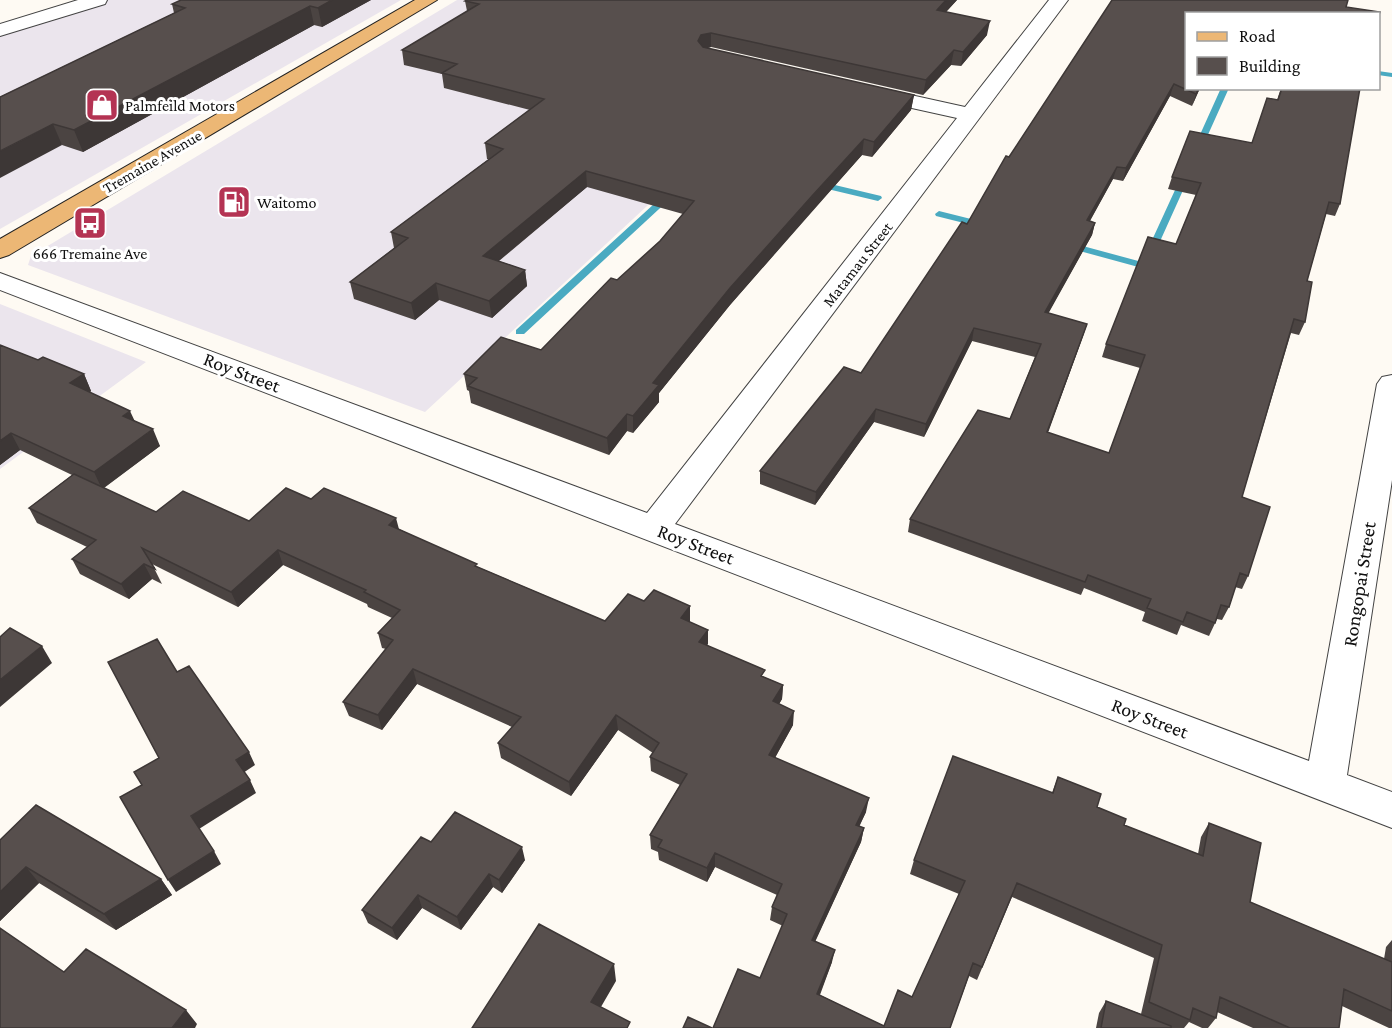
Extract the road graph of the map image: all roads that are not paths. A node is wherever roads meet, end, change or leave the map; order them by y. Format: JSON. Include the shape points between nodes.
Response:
{"nodes":[{"id":1,"x":98,"y":0,"type":"edge"},
{"id":2,"x":428,"y":0,"type":"edge"},
{"id":3,"x":1059,"y":0,"type":"edge"},
{"id":4,"x":0,"y":30,"type":"edge"},
{"id":5,"x":850,"y":87,"type":"edge"},
{"id":6,"x":972,"y":115,"type":"junction"},
{"id":7,"x":0,"y":250,"type":"edge"},
{"id":8,"x":0,"y":281,"type":"edge"},
{"id":9,"x":1392,"y":384,"type":"edge"},
{"id":10,"x":654,"y":528,"type":"junction"},
{"id":11,"x":1325,"y":785,"type":"junction"},
{"id":12,"x":1392,"y":810,"type":"edge"}],
"edges":[{"from":1,"to":4,"type":"street"},
{"from":2,"to":7,"type":"main road","name":"Tremaine Avenue"},
{"from":3,"to":6,"type":"street","name":"Matamau Street"},
{"from":5,"to":6,"type":"street"},
{"from":6,"to":10,"type":"street","name":"Matamau Street"},
{"from":8,"to":10,"type":"street","name":"Roy Street"},
{"from":9,"to":11,"type":"street","name":"Rongopai Street"},
{"from":10,"to":11,"type":"street","name":"Roy Street"},
{"from":11,"to":12,"type":"street","name":"Roy Street"}]}
